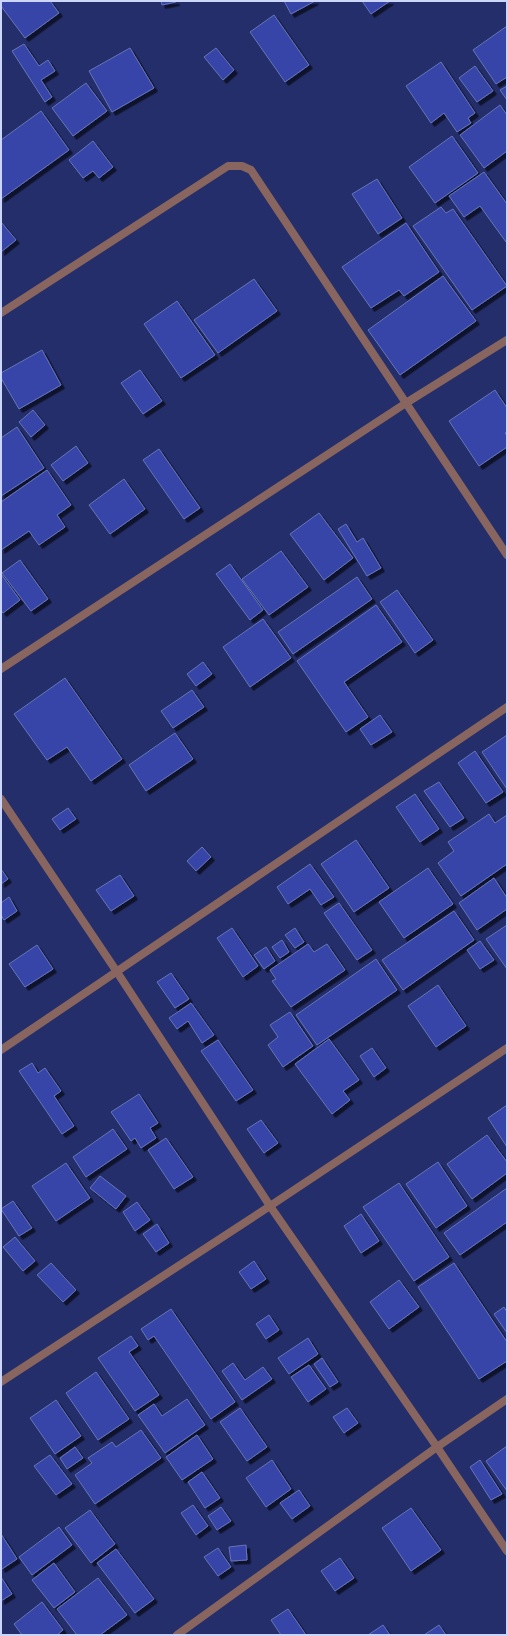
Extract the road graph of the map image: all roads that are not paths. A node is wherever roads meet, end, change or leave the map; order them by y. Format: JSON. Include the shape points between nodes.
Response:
{"nodes":[{"id":1,"x":1,"y":313,"type":"edge"},
{"id":2,"x":507,"y":340,"type":"edge"},
{"id":3,"x":406,"y":403,"type":"junction"},
{"id":4,"x":507,"y":555,"type":"edge"},
{"id":5,"x":1,"y":669,"type":"edge"},
{"id":6,"x":507,"y":707,"type":"edge"},
{"id":7,"x":1,"y":799,"type":"edge"},
{"id":8,"x":117,"y":972,"type":"junction"},
{"id":9,"x":507,"y":1048,"type":"edge"},
{"id":10,"x":1,"y":1050,"type":"edge"},
{"id":11,"x":270,"y":1206,"type":"junction"},
{"id":12,"x":1,"y":1382,"type":"edge"},
{"id":13,"x":507,"y":1399,"type":"edge"},
{"id":14,"x":437,"y":1447,"type":"junction"},
{"id":15,"x":507,"y":1552,"type":"edge"},
{"id":16,"x":176,"y":1635,"type":"edge"}],
"edges":[{"from":1,"to":3,"type":"street","via":[[228,166],[242,166],[251,170]]},
{"from":2,"to":3,"type":"street"},
{"from":3,"to":4,"type":"street"},
{"from":3,"to":5,"type":"street"},
{"from":6,"to":8,"type":"street"},
{"from":7,"to":8,"type":"street"},
{"from":8,"to":10,"type":"street"},
{"from":8,"to":11,"type":"street"},
{"from":9,"to":11,"type":"street"},
{"from":11,"to":12,"type":"street"},
{"from":11,"to":14,"type":"street"},
{"from":13,"to":14,"type":"street"},
{"from":14,"to":15,"type":"street"},
{"from":14,"to":16,"type":"street"}]}
